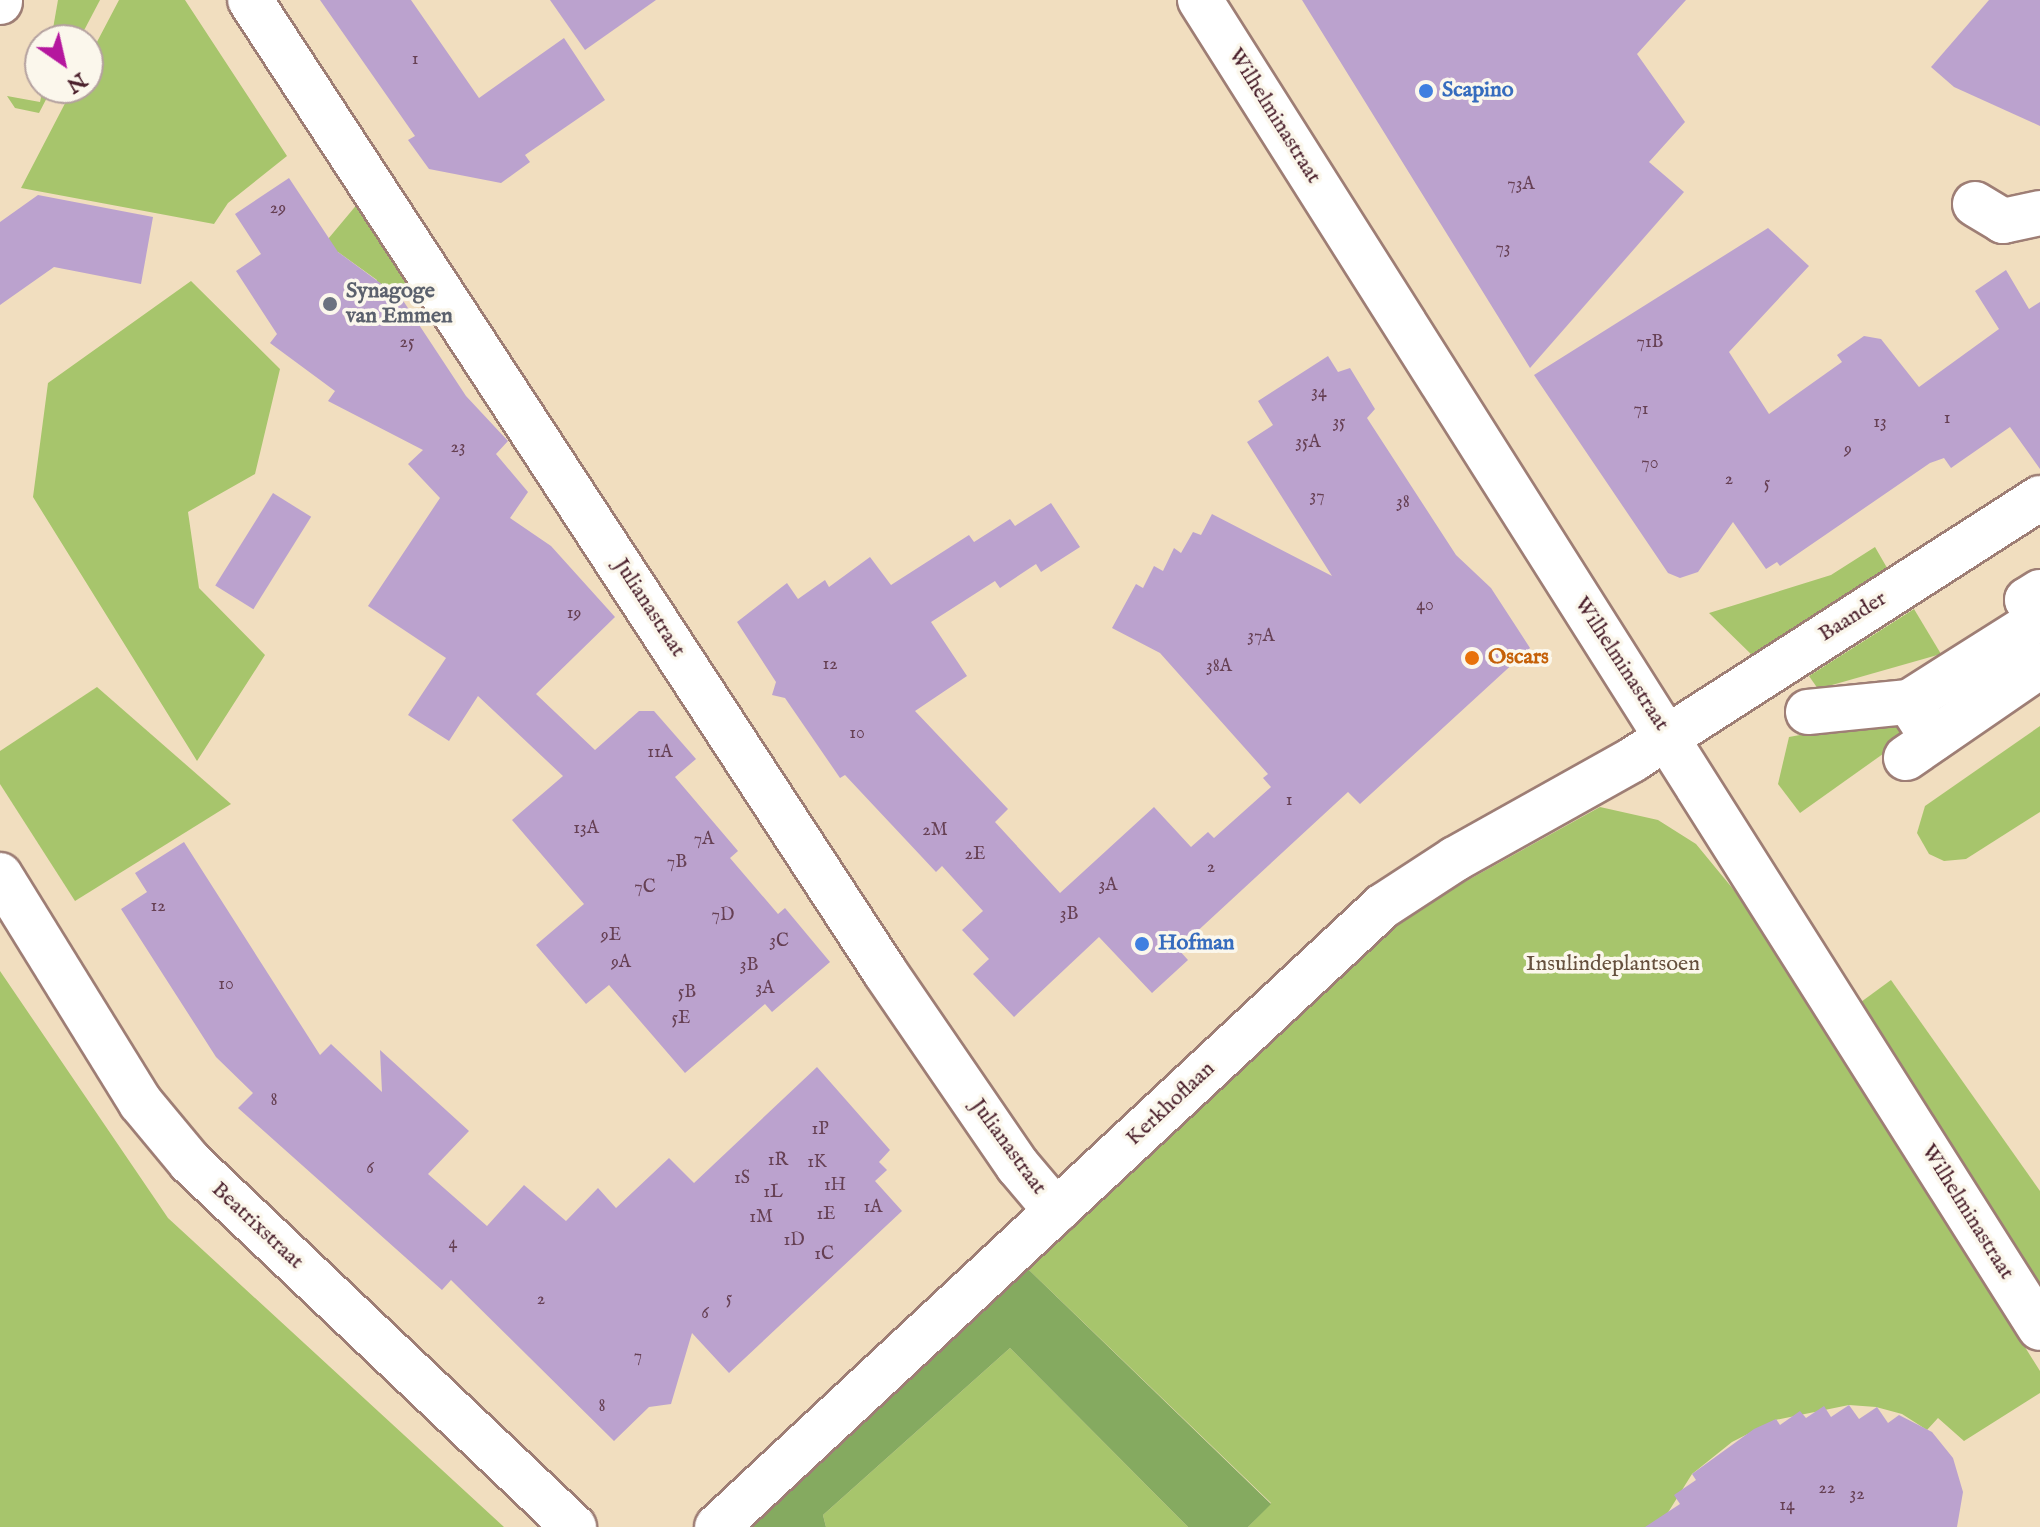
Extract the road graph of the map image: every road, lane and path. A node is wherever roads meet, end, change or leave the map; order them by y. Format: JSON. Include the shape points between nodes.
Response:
{"nodes":[{"id":1,"x":250,"y":0,"type":"edge"},
{"id":2,"x":1200,"y":0,"type":"edge"},
{"id":3,"x":1975,"y":204,"type":"dead end"},
{"id":4,"x":2040,"y":213,"type":"edge"},
{"id":5,"x":2040,"y":498,"type":"edge"},
{"id":6,"x":2034,"y":621,"type":"edge"},
{"id":7,"x":1909,"y":702,"type":"junction"},
{"id":8,"x":1808,"y":712,"type":"dead end"},
{"id":9,"x":1668,"y":738,"type":"junction"},
{"id":10,"x":0,"y":875,"type":"edge"},
{"id":11,"x":1056,"y":1211,"type":"junction"},
{"id":12,"x":2040,"y":1328,"type":"edge"},
{"id":13,"x":574,"y":1527,"type":"edge"},
{"id":14,"x":717,"y":1527,"type":"edge"}],
"edges":[{"from":1,"to":11,"type":"street","name":"Julianastraat","via":[[877,958],[1018,1166]]},
{"from":2,"to":9,"type":"street","name":"Wilhelminastraat"},
{"from":3,"to":4,"type":"street","via":[[2003,221]]},
{"from":5,"to":9,"type":"street","name":"Baander"},
{"from":6,"to":7,"type":"street"},
{"from":6,"to":7,"type":"street","via":[[1920,748]]},
{"from":7,"to":8,"type":"street"},
{"from":9,"to":11,"type":"street","name":"Kerkhoflaan","via":[[1383,906]]},
{"from":9,"to":12,"type":"street","name":"Wilhelminastraat"},
{"from":10,"to":13,"type":"street","name":"Beatrixstraat","via":[[141,1103],[190,1162]]},
{"from":11,"to":14,"type":"street","name":"Kerkhoflaan"}]}
